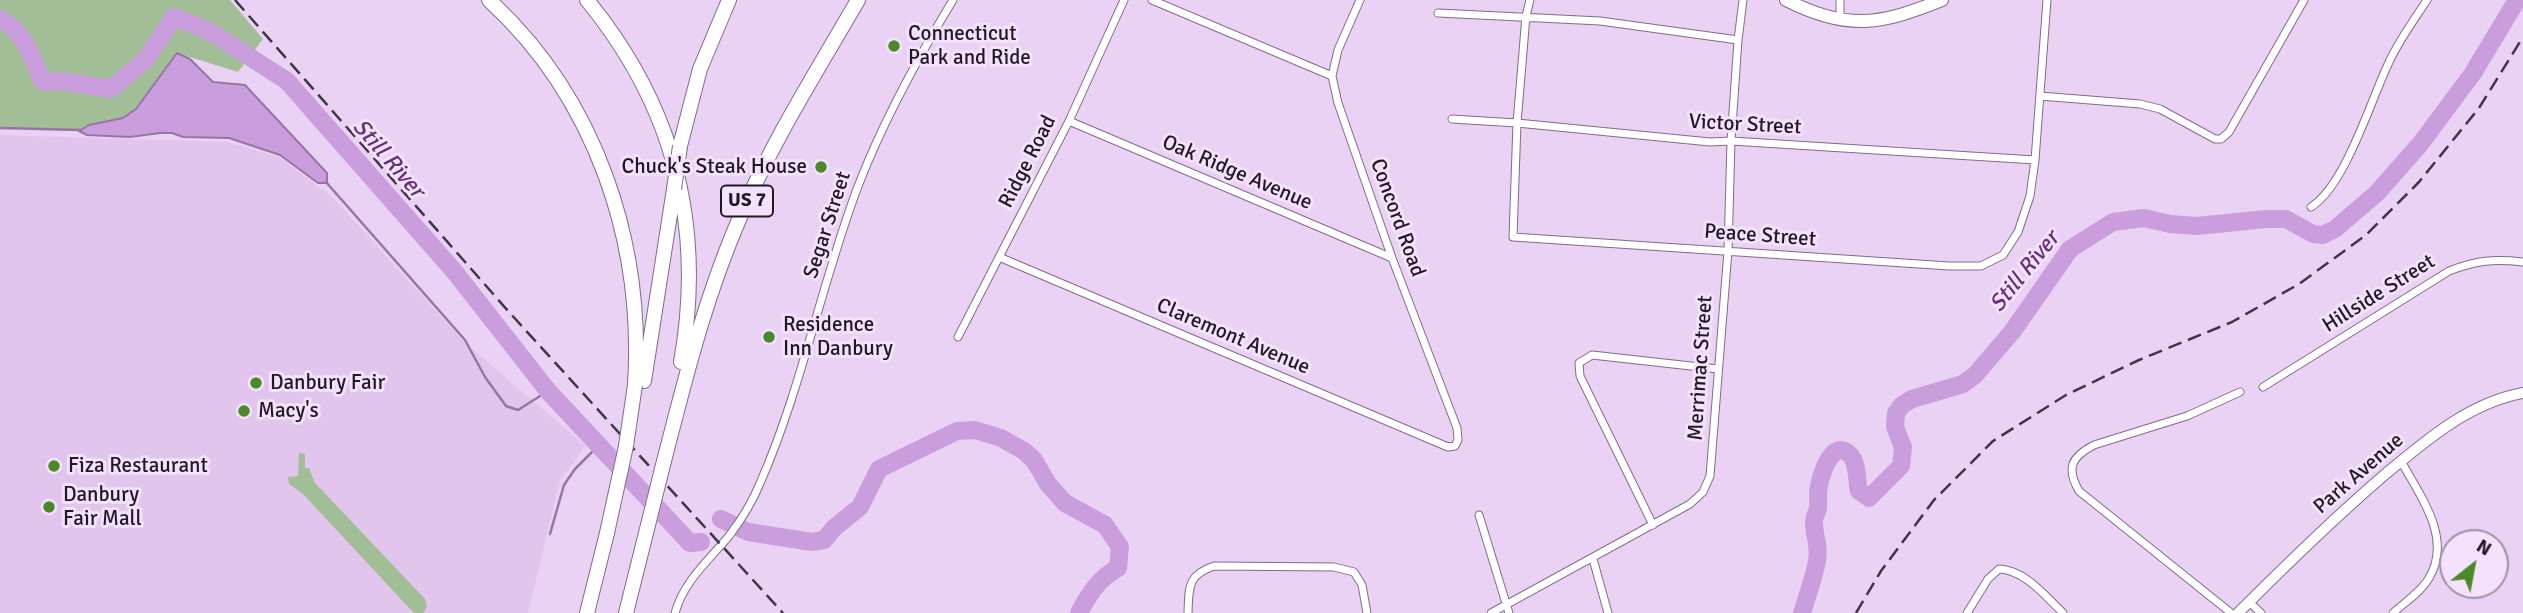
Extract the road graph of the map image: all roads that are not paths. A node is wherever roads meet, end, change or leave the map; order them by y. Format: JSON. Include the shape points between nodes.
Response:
{"nodes":[{"id":1,"x":489,"y":0,"type":"edge"},
{"id":2,"x":587,"y":0,"type":"edge"},
{"id":3,"x":729,"y":0,"type":"edge"},
{"id":4,"x":858,"y":0,"type":"edge"},
{"id":5,"x":953,"y":0,"type":"edge"},
{"id":6,"x":1124,"y":0,"type":"edge"},
{"id":7,"x":1152,"y":0,"type":"edge"},
{"id":8,"x":1360,"y":0,"type":"edge"},
{"id":9,"x":1530,"y":0,"type":"edge"},
{"id":10,"x":1743,"y":0,"type":"edge"},
{"id":11,"x":1786,"y":0,"type":"edge"},
{"id":12,"x":1840,"y":0,"type":"edge"},
{"id":13,"x":1942,"y":0,"type":"edge"},
{"id":14,"x":2047,"y":0,"type":"edge"},
{"id":15,"x":2304,"y":0,"type":"edge"},
{"id":16,"x":2427,"y":0,"type":"edge"},
{"id":17,"x":1438,"y":13,"type":"dead end"},
{"id":18,"x":1526,"y":16,"type":"junction"},
{"id":19,"x":1840,"y":21,"type":"junction"},
{"id":20,"x":1738,"y":40,"type":"junction"},
{"id":21,"x":1332,"y":76,"type":"junction"},
{"id":22,"x":2040,"y":96,"type":"junction"},
{"id":23,"x":1452,"y":119,"type":"dead end"},
{"id":24,"x":1069,"y":121,"type":"junction"},
{"id":25,"x":1517,"y":123,"type":"junction"},
{"id":26,"x":1731,"y":141,"type":"junction"},
{"id":27,"x":2035,"y":160,"type":"junction"},
{"id":28,"x":2311,"y":208,"type":"dead end"},
{"id":29,"x":1728,"y":251,"type":"junction"},
{"id":30,"x":999,"y":257,"type":"junction"},
{"id":31,"x":1392,"y":258,"type":"junction"},
{"id":32,"x":2523,"y":262,"type":"edge"},
{"id":33,"x":958,"y":337,"type":"dead end"},
{"id":34,"x":1718,"y":369,"type":"junction"},
{"id":35,"x":2263,"y":387,"type":"dead end"},
{"id":36,"x":639,"y":388,"type":"junction"},
{"id":37,"x":2240,"y":392,"type":"dead end"},
{"id":38,"x":2523,"y":393,"type":"edge"},
{"id":39,"x":673,"y":416,"type":"junction"},
{"id":40,"x":1455,"y":446,"type":"joint"},
{"id":41,"x":2401,"y":461,"type":"junction"},
{"id":42,"x":1479,"y":515,"type":"dead end"},
{"id":43,"x":1653,"y":525,"type":"junction"},
{"id":44,"x":1593,"y":559,"type":"junction"},
{"id":45,"x":2249,"y":602,"type":"junction"},
{"id":46,"x":1508,"y":609,"type":"edge"},
{"id":47,"x":587,"y":613,"type":"edge"},
{"id":48,"x":625,"y":613,"type":"edge"},
{"id":49,"x":675,"y":613,"type":"edge"},
{"id":50,"x":1188,"y":613,"type":"edge"},
{"id":51,"x":1367,"y":613,"type":"edge"},
{"id":52,"x":1491,"y":613,"type":"edge"},
{"id":53,"x":1608,"y":613,"type":"edge"},
{"id":54,"x":1967,"y":613,"type":"edge"},
{"id":55,"x":2063,"y":613,"type":"edge"},
{"id":56,"x":2231,"y":613,"type":"edge"},
{"id":57,"x":2238,"y":613,"type":"edge"},
{"id":58,"x":2261,"y":613,"type":"edge"},
{"id":59,"x":2393,"y":613,"type":"edge"}],
"edges":[{"from":1,"to":36,"type":"highway","via":[[546,63],[602,164],[620,218],[631,273]]},
{"from":2,"to":39,"type":"highway","via":[[627,55],[651,102],[671,153],[684,207],[690,291]]},
{"from":3,"to":36,"type":"highway","bridge":true,"via":[[700,69],[680,146]]},
{"from":4,"to":39,"type":"highway","number":"US 7","via":[[740,215],[704,310]]},
{"from":5,"to":49,"type":"street","name":"Segar Street","via":[[906,82],[868,162],[762,480],[731,534],[687,584]]},
{"from":6,"to":24,"type":"street","name":"Ridge Road"},
{"from":7,"to":21,"type":"street"},
{"from":8,"to":21,"type":"street","name":"Concord Road"},
{"from":9,"to":18,"type":"street"},
{"from":10,"to":20,"type":"street","name":"Merrimac Street"},
{"from":11,"to":19,"type":"main road"},
{"from":12,"to":19,"type":"street"},
{"from":13,"to":19,"type":"main road","via":[[1873,22]]},
{"from":14,"to":22,"type":"street"},
{"from":15,"to":22,"type":"street","via":[[2221,139],[2140,104]]},
{"from":16,"to":28,"type":"street","via":[[2390,60],[2328,193]]},
{"from":17,"to":18,"type":"street"},
{"from":18,"to":20,"type":"street"},
{"from":18,"to":25,"type":"street"},
{"from":20,"to":26,"type":"street","name":"Merrimac Street"},
{"from":21,"to":31,"type":"street","name":"Concord Road"},
{"from":22,"to":27,"type":"street"},
{"from":23,"to":25,"type":"street","name":"Victor Street"},
{"from":24,"to":30,"type":"street","name":"Ridge Road"},
{"from":24,"to":31,"type":"street","name":"Oak Ridge Avenue"},
{"from":25,"to":26,"type":"street","name":"Victor Street"},
{"from":25,"to":29,"type":"street","name":"Peace Street","via":[[1513,237]]},
{"from":26,"to":27,"type":"street","name":"Victor Street"},
{"from":26,"to":29,"type":"street","name":"Merrimac Street"},
{"from":27,"to":29,"type":"street","name":"Peace Street","via":[[2031,196],[2018,232],[2003,255],[1981,265]]},
{"from":29,"to":34,"type":"street","name":"Merrimac Street"},
{"from":30,"to":33,"type":"street","name":"Ridge Road"},
{"from":30,"to":40,"type":"street","name":"Claremont Avenue","via":[[1448,447]]},
{"from":31,"to":40,"type":"street","name":"Concord Road","via":[[1457,428]]},
{"from":32,"to":35,"type":"street","name":"Hillside Street","via":[[2474,261],[2449,271]]},
{"from":34,"to":43,"type":"street","name":"Merrimac Street","via":[[1710,476],[1703,492],[1690,504]]},
{"from":34,"to":43,"type":"street","via":[[1592,355],[1579,363],[1580,376]]},
{"from":36,"to":47,"type":"highway","bridge":true},
{"from":37,"to":56,"type":"street","via":[[2188,416],[2094,445],[2080,452],[2072,464],[2072,478],[2080,491]]},
{"from":38,"to":41,"type":"main road","name":"Park Avenue","via":[[2480,406]]},
{"from":39,"to":48,"type":"highway","bridge":true},
{"from":41,"to":45,"type":"main road","name":"Park Avenue"},
{"from":41,"to":59,"type":"street","via":[[2438,539],[2429,578]]},
{"from":42,"to":46,"type":"street"},
{"from":43,"to":44,"type":"street","name":"Merrimac Street"},
{"from":44,"to":46,"type":"street","name":"Merrimac Street"},
{"from":44,"to":53,"type":"street"},
{"from":45,"to":57,"type":"main road","name":"Park Avenue"},
{"from":45,"to":58,"type":"street"},
{"from":46,"to":52,"type":"street","name":"Merrimac Street"},
{"from":50,"to":51,"type":"street","via":[[1189,587],[1199,571],[1213,566],[1334,567],[1354,572],[1363,585]]},
{"from":54,"to":55,"type":"street","via":[[1988,579],[2000,569],[2024,577]]}]}
